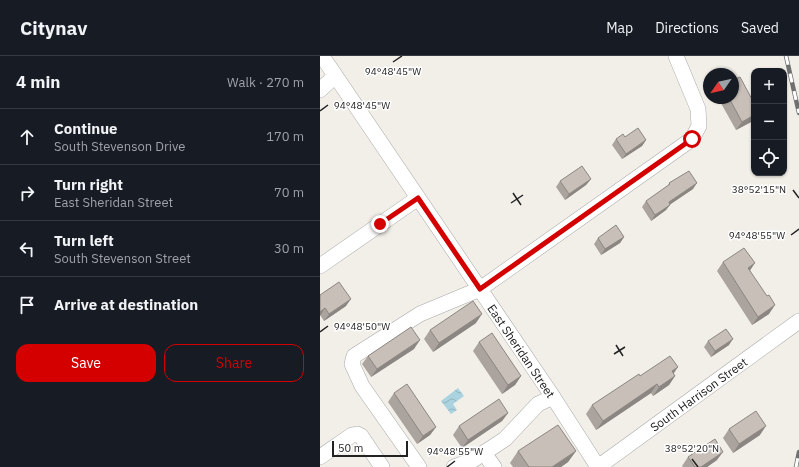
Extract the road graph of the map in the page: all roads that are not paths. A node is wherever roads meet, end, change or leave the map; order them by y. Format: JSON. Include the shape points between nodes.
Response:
{"nodes":[{"id":1,"x":676,"y":56,"type":"edge"},
{"id":2,"x":328,"y":57,"type":"edge"},
{"id":3,"x":335,"y":76,"type":"junction"},
{"id":4,"x":320,"y":90,"type":"edge"},
{"id":5,"x":418,"y":198,"type":"junction"},
{"id":6,"x":320,"y":266,"type":"edge"},
{"id":7,"x":480,"y":289,"type":"junction"},
{"id":8,"x":799,"y":321,"type":"edge"},
{"id":9,"x":553,"y":397,"type":"junction"},
{"id":10,"x":484,"y":453,"type":"junction"},
{"id":11,"x":320,"y":457,"type":"edge"},
{"id":12,"x":382,"y":467,"type":"edge"},
{"id":13,"x":419,"y":467,"type":"edge"},
{"id":14,"x":454,"y":467,"type":"edge"},
{"id":15,"x":494,"y":467,"type":"edge"},
{"id":16,"x":598,"y":467,"type":"edge"}],
"edges":[{"from":1,"to":7,"type":"street","via":[[698,109],[699,126],[692,139]]},
{"from":2,"to":3,"type":"street","name":"East Sheridan Street"},
{"from":3,"to":4,"type":"street"},
{"from":3,"to":5,"type":"street","name":"East Sheridan Street"},
{"from":5,"to":6,"type":"street"},
{"from":5,"to":7,"type":"street","name":"East Sheridan Street"},
{"from":7,"to":9,"type":"street","name":"East Sheridan Street"},
{"from":7,"to":13,"type":"street","via":[[420,314],[354,356],[352,364],[362,386]]},
{"from":8,"to":16,"type":"street","name":"South Harrison Street"},
{"from":9,"to":10,"type":"street","via":[[538,404],[505,439]]},
{"from":9,"to":16,"type":"street","name":"East Sheridan Street"},
{"from":10,"to":14,"type":"street"},
{"from":10,"to":15,"type":"street"},
{"from":11,"to":12,"type":"street","via":[[357,434]]}]}
